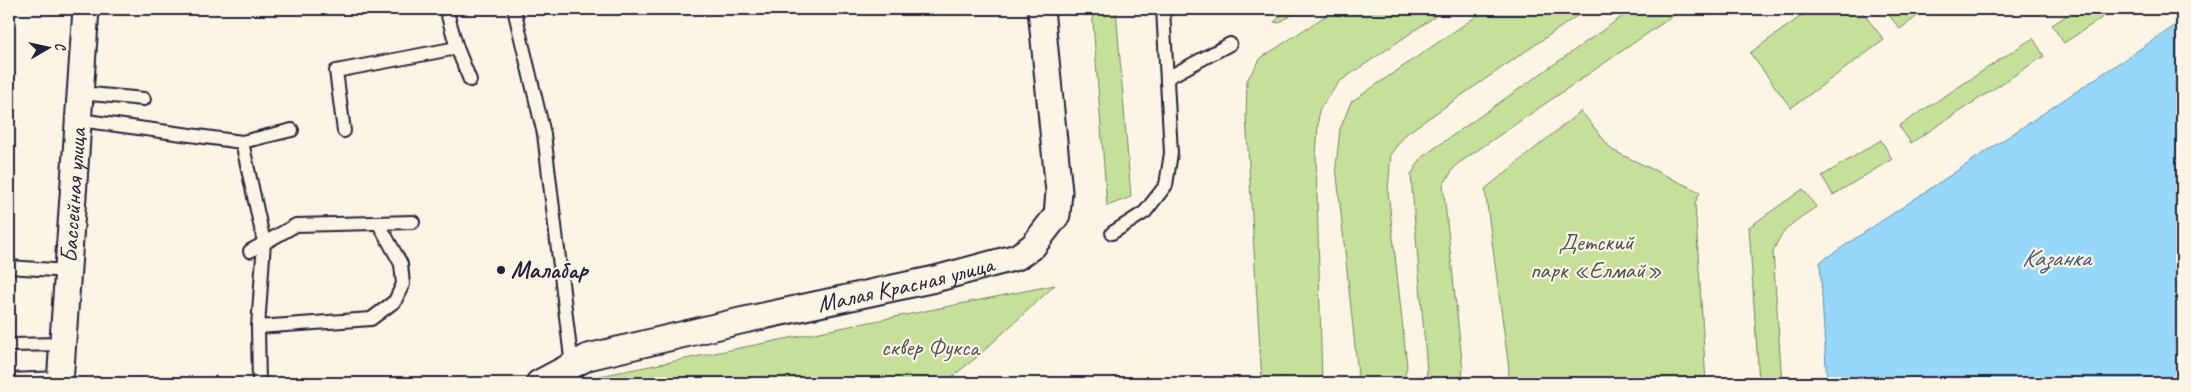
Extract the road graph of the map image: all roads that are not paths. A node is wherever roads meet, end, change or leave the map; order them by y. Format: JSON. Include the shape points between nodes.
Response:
{"nodes":[{"id":1,"x":86,"y":9,"type":"edge"},
{"id":2,"x":446,"y":9,"type":"edge"},
{"id":3,"x":514,"y":9,"type":"edge"},
{"id":4,"x":1041,"y":9,"type":"edge"},
{"id":5,"x":1163,"y":9,"type":"edge"},
{"id":6,"x":1230,"y":44,"type":"dead end"},
{"id":7,"x":457,"y":48,"type":"junction"},
{"id":8,"x":1167,"y":78,"type":"junction"},
{"id":9,"x":470,"y":80,"type":"dead end"},
{"id":10,"x":80,"y":93,"type":"junction"},
{"id":11,"x":144,"y":99,"type":"dead end"},
{"id":12,"x":78,"y":120,"type":"junction"},
{"id":13,"x":292,"y":130,"type":"dead end"},
{"id":14,"x":344,"y":131,"type":"dead end"},
{"id":15,"x":242,"y":142,"type":"junction"},
{"id":16,"x":413,"y":222,"type":"dead end"},
{"id":17,"x":379,"y":224,"type":"junction"},
{"id":18,"x":1112,"y":233,"type":"dead end"},
{"id":19,"x":264,"y":242,"type":"junction"},
{"id":20,"x":250,"y":251,"type":"dead end"},
{"id":21,"x":9,"y":267,"type":"edge"},
{"id":22,"x":68,"y":270,"type":"junction"},
{"id":23,"x":258,"y":328,"type":"junction"},
{"id":24,"x":63,"y":344,"type":"junction"},
{"id":25,"x":9,"y":346,"type":"edge"},
{"id":26,"x":572,"y":366,"type":"junction"},
{"id":27,"x":9,"y":380,"type":"edge"},
{"id":28,"x":60,"y":381,"type":"edge"},
{"id":29,"x":258,"y":383,"type":"edge"},
{"id":30,"x":538,"y":383,"type":"edge"}],
"edges":[{"from":1,"to":10,"type":"street","name":"Бассейная улица"},
{"from":2,"to":7,"type":"lane"},
{"from":3,"to":26,"type":"lane","via":[[544,134]]},
{"from":4,"to":26,"type":"street","name":"Малая Красная улица","via":[[1059,192],[1057,216],[1033,246],[1017,257],[935,279],[683,335],[588,358]]},
{"from":5,"to":8,"type":"lane"},
{"from":6,"to":8,"type":"lane"},
{"from":7,"to":9,"type":"lane"},
{"from":7,"to":14,"type":"lane","via":[[336,71]]},
{"from":8,"to":18,"type":"lane","via":[[1170,153],[1166,184],[1145,212]]},
{"from":10,"to":11,"type":"lane"},
{"from":10,"to":12,"type":"street","name":"Бассейная улица"},
{"from":12,"to":15,"type":"lane"},
{"from":12,"to":22,"type":"street","name":"Бассейная улица"},
{"from":13,"to":15,"type":"lane"},
{"from":15,"to":19,"type":"lane"},
{"from":16,"to":17,"type":"lane"},
{"from":17,"to":19,"type":"lane","via":[[296,225]]},
{"from":17,"to":23,"type":"lane","via":[[400,264],[403,284],[395,301],[371,319]]},
{"from":19,"to":20,"type":"lane"},
{"from":19,"to":23,"type":"lane"},
{"from":21,"to":22,"type":"lane"},
{"from":22,"to":24,"type":"street","name":"Бассейная улица"},
{"from":23,"to":29,"type":"lane"},
{"from":24,"to":25,"type":"lane"},
{"from":24,"to":28,"type":"street","name":"Бассейная улица"},
{"from":26,"to":30,"type":"street","name":"Малая Красная улица"},
{"from":27,"to":28,"type":"lane"}]}
